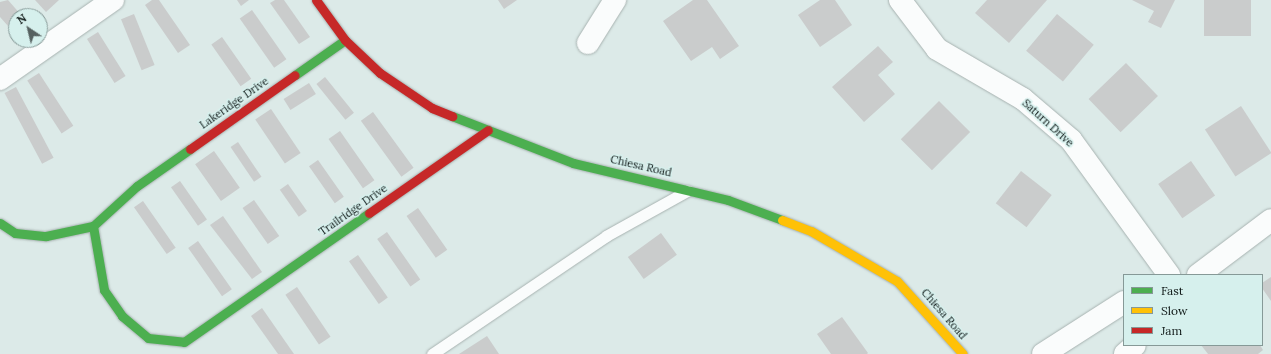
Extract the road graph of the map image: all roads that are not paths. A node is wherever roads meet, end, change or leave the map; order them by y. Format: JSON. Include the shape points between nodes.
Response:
{"nodes":[{"id":1,"x":113,"y":0,"type":"edge"},
{"id":2,"x":316,"y":0,"type":"edge"},
{"id":3,"x":615,"y":0,"type":"edge"},
{"id":4,"x":900,"y":0,"type":"edge"},
{"id":5,"x":345,"y":40,"type":"junction"},
{"id":6,"x":588,"y":43,"type":"dead end"},
{"id":7,"x":0,"y":79,"type":"edge"},
{"id":8,"x":488,"y":130,"type":"junction"},
{"id":9,"x":690,"y":190,"type":"junction"},
{"id":10,"x":1271,"y":220,"type":"edge"},
{"id":11,"x":0,"y":223,"type":"edge"},
{"id":12,"x":93,"y":226,"type":"junction"},
{"id":13,"x":1168,"y":274,"type":"edge"},
{"id":14,"x":1199,"y":274,"type":"edge"},
{"id":15,"x":1123,"y":303,"type":"edge"},
{"id":16,"x":1134,"y":346,"type":"edge"},
{"id":17,"x":432,"y":354,"type":"edge"},
{"id":18,"x":963,"y":354,"type":"edge"},
{"id":19,"x":1043,"y":354,"type":"edge"},
{"id":20,"x":1125,"y":354,"type":"edge"}],
"edges":[{"from":1,"to":7,"type":"street"},
{"from":2,"to":5,"type":"street","name":"Chiesa Road"},
{"from":3,"to":6,"type":"street"},
{"from":4,"to":13,"type":"street","name":"Saturn Drive","via":[[937,49],[1023,99],[1071,140]]},
{"from":5,"to":8,"type":"street","name":"Chiesa Road","via":[[380,73],[432,108]]},
{"from":5,"to":12,"type":"street","name":"Lakeridge Drive","via":[[137,186]]},
{"from":8,"to":9,"type":"street","name":"Chiesa Road","via":[[573,163]]},
{"from":8,"to":12,"type":"street","name":"Trailridge Drive","via":[[184,342],[148,338],[122,316],[104,290]]},
{"from":9,"to":17,"type":"lane","via":[[606,236]]},
{"from":9,"to":18,"type":"street","name":"Chiesa Road","via":[[812,231],[897,281],[916,298]]},
{"from":10,"to":14,"type":"street"},
{"from":11,"to":12,"type":"street","via":[[15,233],[46,236]]},
{"from":15,"to":19,"type":"street"},
{"from":16,"to":20,"type":"street"}]}
